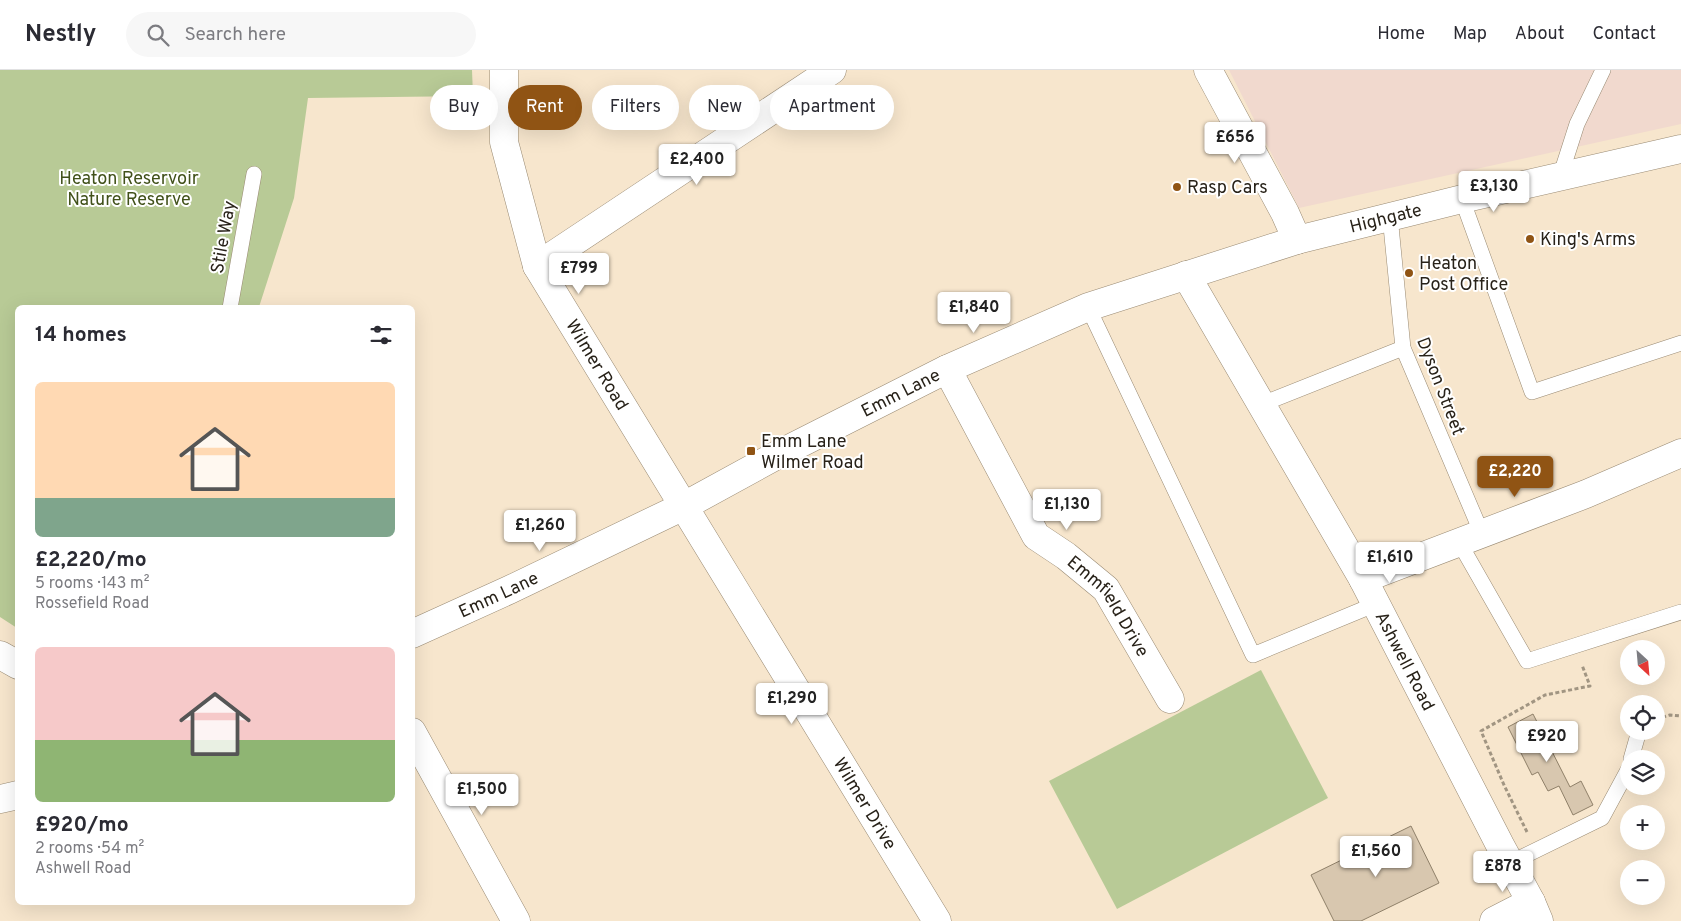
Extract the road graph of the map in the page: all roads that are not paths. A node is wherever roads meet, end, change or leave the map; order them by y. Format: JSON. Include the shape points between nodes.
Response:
{"nodes":[{"id":1,"x":504,"y":70,"type":"edge"},
{"id":2,"x":832,"y":70,"type":"edge"},
{"id":3,"x":1208,"y":70,"type":"edge"},
{"id":4,"x":1603,"y":70,"type":"edge"},
{"id":5,"x":1681,"y":149,"type":"edge"},
{"id":6,"x":254,"y":174,"type":"dead end"},
{"id":7,"x":1560,"y":177,"type":"junction"},
{"id":8,"x":1462,"y":199,"type":"junction"},
{"id":9,"x":1390,"y":216,"type":"junction"},
{"id":10,"x":1297,"y":240,"type":"junction"},
{"id":11,"x":537,"y":266,"type":"junction"},
{"id":12,"x":1186,"y":275,"type":"junction"},
{"id":13,"x":231,"y":305,"type":"edge"},
{"id":14,"x":1088,"y":307,"type":"junction"},
{"id":15,"x":1681,"y":343,"type":"edge"},
{"id":16,"x":1403,"y":348,"type":"junction"},
{"id":17,"x":947,"y":369,"type":"junction"},
{"id":18,"x":1262,"y":404,"type":"junction"},
{"id":19,"x":1681,"y":453,"type":"edge"},
{"id":20,"x":684,"y":506,"type":"junction"},
{"id":21,"x":1471,"y":538,"type":"junction"},
{"id":22,"x":1363,"y":579,"type":"junction"},
{"id":23,"x":1376,"y":604,"type":"junction"},
{"id":24,"x":1681,"y":612,"type":"edge"},
{"id":25,"x":415,"y":633,"type":"edge"},
{"id":26,"x":0,"y":655,"type":"edge"},
{"id":27,"x":15,"y":662,"type":"edge"},
{"id":28,"x":1170,"y":699,"type":"dead end"},
{"id":29,"x":415,"y":737,"type":"edge"},
{"id":30,"x":1620,"y":785,"type":"edge"},
{"id":31,"x":15,"y":795,"type":"edge"},
{"id":32,"x":0,"y":799,"type":"edge"},
{"id":33,"x":1510,"y":863,"type":"junction"},
{"id":34,"x":1535,"y":911,"type":"edge"},
{"id":35,"x":516,"y":921,"type":"edge"},
{"id":36,"x":937,"y":921,"type":"edge"},
{"id":37,"x":1494,"y":921,"type":"edge"}],
"edges":[{"from":1,"to":11,"type":"street","name":"Wilmer Road","via":[[504,142]]},
{"from":2,"to":11,"type":"street"},
{"from":3,"to":10,"type":"street"},
{"from":4,"to":7,"type":"lane","via":[[1577,124]]},
{"from":5,"to":7,"type":"street","name":"Highgate"},
{"from":6,"to":13,"type":"lane","name":"Stile Way"},
{"from":7,"to":8,"type":"street","name":"Highgate"},
{"from":8,"to":9,"type":"street","name":"Highgate"},
{"from":8,"to":15,"type":"lane","via":[[1532,392]]},
{"from":9,"to":10,"type":"street","name":"Highgate"},
{"from":9,"to":16,"type":"lane","name":"Dyson Street"},
{"from":10,"to":12,"type":"street","name":"Emm Lane"},
{"from":11,"to":20,"type":"street","name":"Wilmer Road"},
{"from":12,"to":14,"type":"street","name":"Emm Lane"},
{"from":12,"to":18,"type":"street","name":"Ashwell Road"},
{"from":14,"to":17,"type":"street","name":"Emm Lane"},
{"from":14,"to":23,"type":"lane","via":[[1253,656]]},
{"from":16,"to":18,"type":"lane"},
{"from":16,"to":21,"type":"lane","name":"Dyson Street"},
{"from":17,"to":20,"type":"street","name":"Emm Lane"},
{"from":17,"to":28,"type":"street","name":"Emmfield Drive","via":[[1036,536],[1106,589]]},
{"from":18,"to":22,"type":"street","name":"Ashwell Road"},
{"from":19,"to":21,"type":"street"},
{"from":20,"to":25,"type":"street","name":"Emm Lane"},
{"from":20,"to":36,"type":"street","name":"Wilmer Drive"},
{"from":21,"to":22,"type":"street"},
{"from":21,"to":24,"type":"lane","name":"Dyson Street","via":[[1527,661]]},
{"from":22,"to":23,"type":"street","name":"Ashwell Road"},
{"from":23,"to":33,"type":"street","name":"Ashwell Road"},
{"from":26,"to":27,"type":"street"},
{"from":29,"to":35,"type":"street"},
{"from":30,"to":33,"type":"lane","via":[[1602,818]]},
{"from":31,"to":32,"type":"street"},
{"from":33,"to":34,"type":"street","name":"Ashwell Road"},
{"from":34,"to":37,"type":"street"}]}
